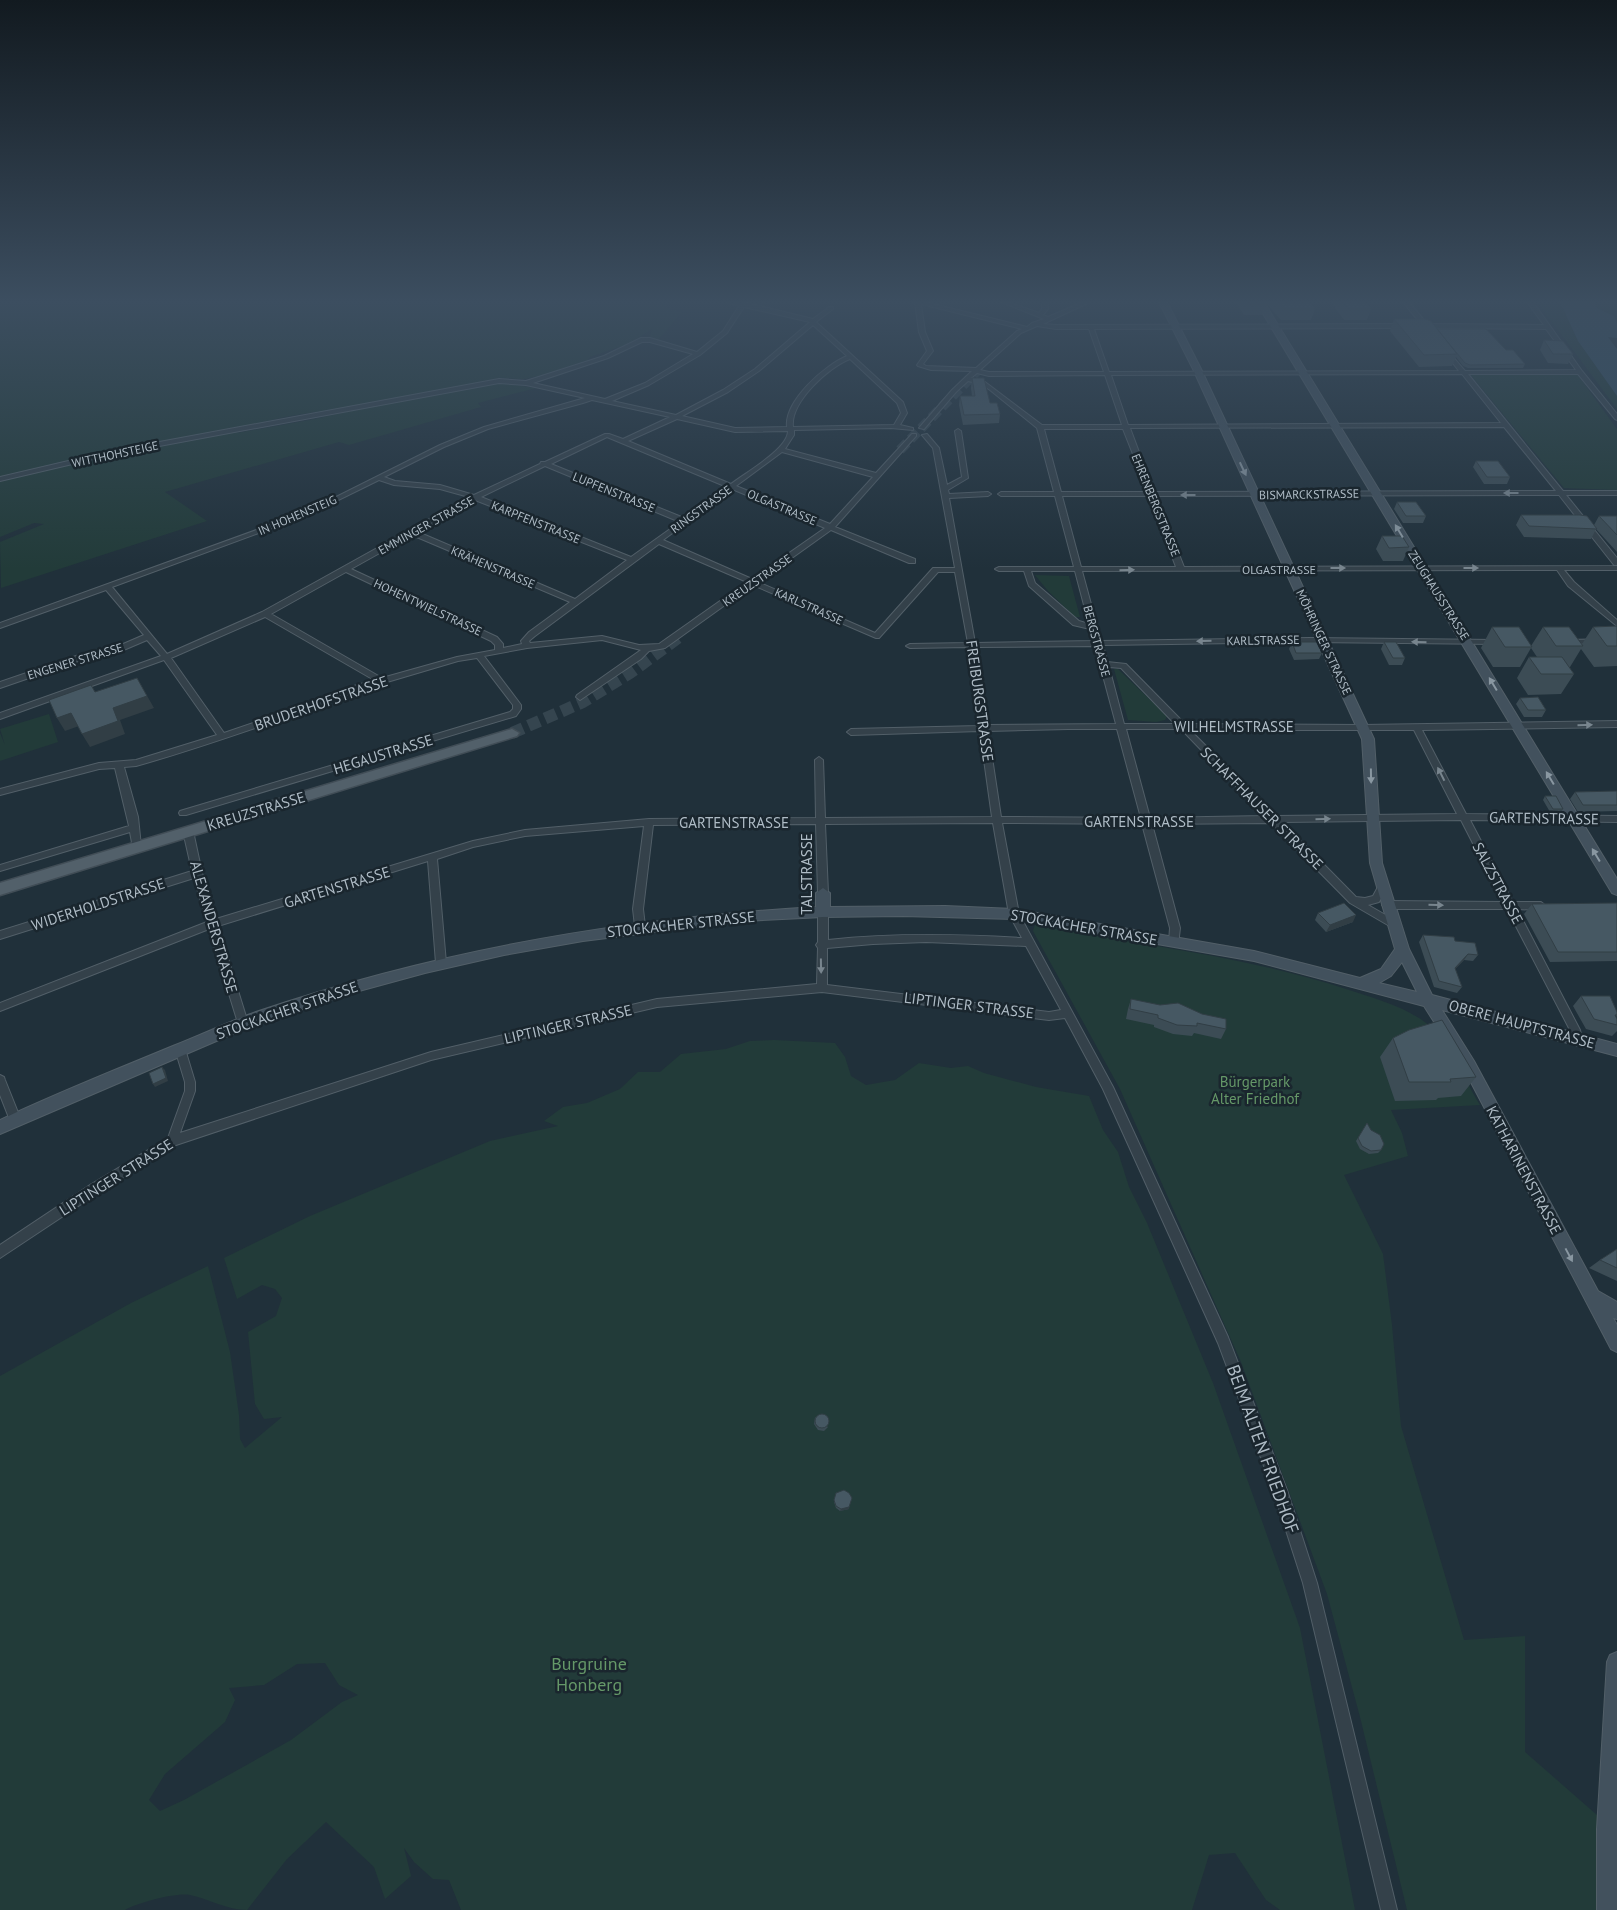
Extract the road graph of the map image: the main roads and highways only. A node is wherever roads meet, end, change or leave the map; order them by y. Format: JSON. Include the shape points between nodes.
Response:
{"nodes":[{"id":1,"x":512,"y":733,"type":"tunnel mouth"},
{"id":2,"x":0,"y":889,"type":"edge"}],
"edges":[{"from":1,"to":2,"type":"main road","name":"KREUZSTRASSE"}]}
